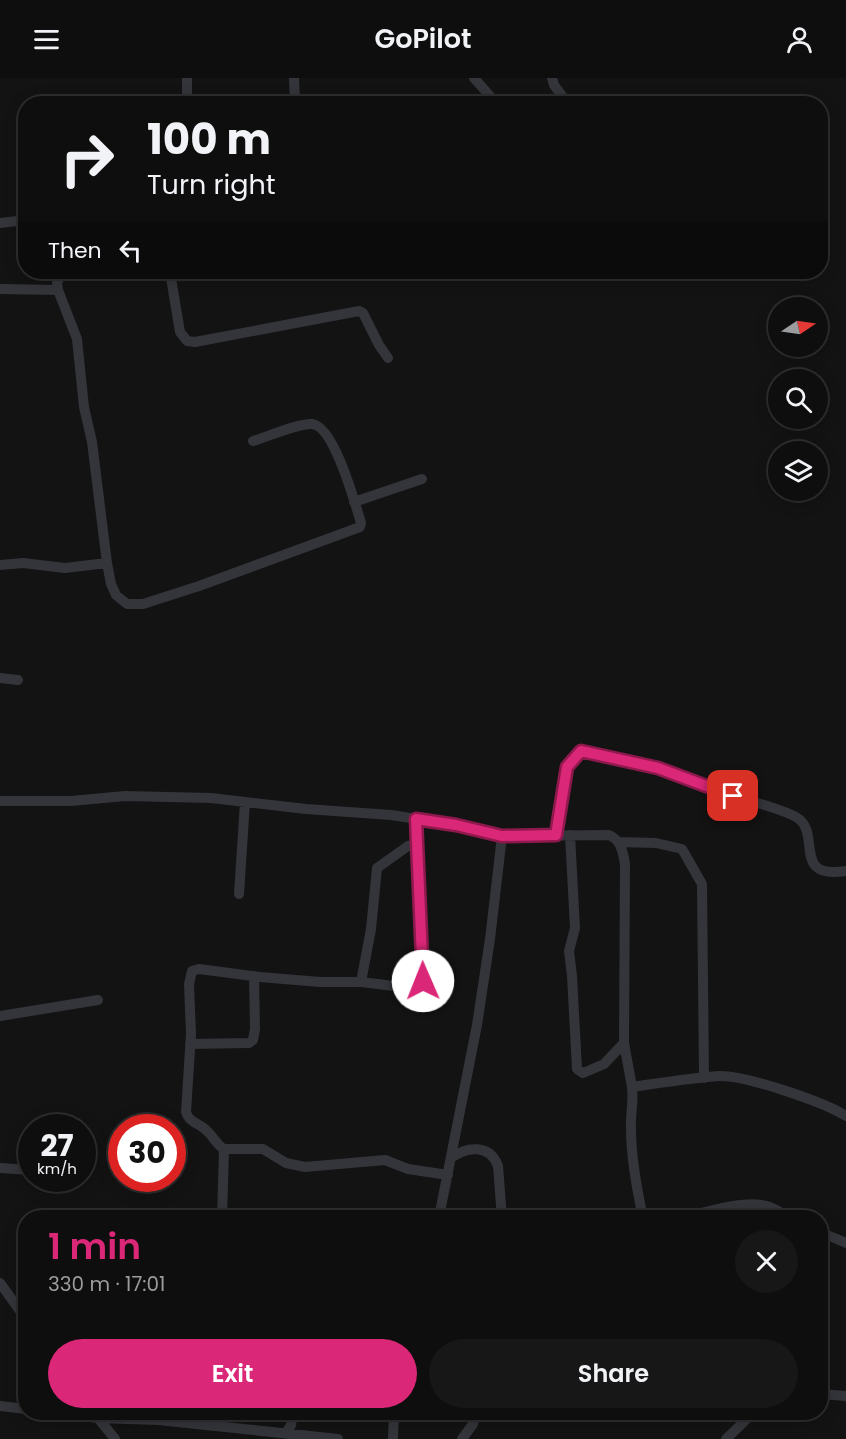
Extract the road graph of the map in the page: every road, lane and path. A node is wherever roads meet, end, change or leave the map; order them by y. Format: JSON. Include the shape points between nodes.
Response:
{"nodes":[{"id":1,"x":187,"y":78,"type":"edge"},
{"id":2,"x":294,"y":78,"type":"edge"},
{"id":3,"x":474,"y":78,"type":"edge"},
{"id":4,"x":552,"y":78,"type":"edge"},
{"id":5,"x":187,"y":96,"type":"edge"},
{"id":6,"x":295,"y":96,"type":"edge"},
{"id":7,"x":490,"y":96,"type":"edge"},
{"id":8,"x":562,"y":96,"type":"edge"},
{"id":9,"x":18,"y":221,"type":"edge"},
{"id":10,"x":0,"y":223,"type":"edge"},
{"id":11,"x":59,"y":279,"type":"edge"},
{"id":12,"x":171,"y":279,"type":"edge"},
{"id":13,"x":0,"y":289,"type":"edge"},
{"id":14,"x":58,"y":290,"type":"junction"},
{"id":15,"x":388,"y":358,"type":"dead end"},
{"id":16,"x":253,"y":441,"type":"dead end"},
{"id":17,"x":422,"y":479,"type":"dead end"},
{"id":18,"x":354,"y":502,"type":"junction"},
{"id":19,"x":107,"y":563,"type":"junction"},
{"id":20,"x":0,"y":565,"type":"edge"},
{"id":21,"x":0,"y":678,"type":"edge"},
{"id":22,"x":18,"y":680,"type":"dead end"},
{"id":23,"x":0,"y":801,"type":"edge"},
{"id":24,"x":245,"y":802,"type":"junction"},
{"id":25,"x":416,"y":819,"type":"junction"},
{"id":26,"x":556,"y":835,"type":"junction"},
{"id":27,"x":570,"y":835,"type":"junction"},
{"id":28,"x":502,"y":836,"type":"junction"},
{"id":29,"x":619,"y":842,"type":"junction"},
{"id":30,"x":418,"y":844,"type":"junction"},
{"id":31,"x":846,"y":871,"type":"edge"},
{"id":32,"x":239,"y":894,"type":"dead end"},
{"id":33,"x":254,"y":976,"type":"junction"},
{"id":34,"x":361,"y":982,"type":"junction"},
{"id":35,"x":98,"y":1000,"type":"dead end"},
{"id":36,"x":0,"y":1016,"type":"edge"},
{"id":37,"x":624,"y":1043,"type":"junction"},
{"id":38,"x":190,"y":1044,"type":"junction"},
{"id":39,"x":704,"y":1078,"type":"junction"},
{"id":40,"x":632,"y":1087,"type":"junction"},
{"id":41,"x":846,"y":1116,"type":"edge"},
{"id":42,"x":224,"y":1149,"type":"junction"},
{"id":43,"x":451,"y":1158,"type":"junction"},
{"id":44,"x":0,"y":1168,"type":"edge"},
{"id":45,"x":18,"y":1169,"type":"edge"},
{"id":46,"x":448,"y":1175,"type":"junction"},
{"id":47,"x":222,"y":1210,"type":"edge"},
{"id":48,"x":441,"y":1210,"type":"edge"},
{"id":49,"x":501,"y":1210,"type":"edge"},
{"id":50,"x":641,"y":1210,"type":"edge"},
{"id":51,"x":742,"y":1210,"type":"edge"},
{"id":52,"x":776,"y":1210,"type":"edge"},
{"id":53,"x":828,"y":1236,"type":"edge"},
{"id":54,"x":846,"y":1244,"type":"edge"},
{"id":55,"x":0,"y":1283,"type":"edge"},
{"id":56,"x":18,"y":1308,"type":"edge"},
{"id":57,"x":828,"y":1395,"type":"edge"},
{"id":58,"x":846,"y":1396,"type":"edge"},
{"id":59,"x":0,"y":1406,"type":"edge"},
{"id":60,"x":18,"y":1408,"type":"edge"},
{"id":61,"x":98,"y":1420,"type":"edge"},
{"id":62,"x":178,"y":1420,"type":"edge"},
{"id":63,"x":218,"y":1420,"type":"edge"},
{"id":64,"x":292,"y":1420,"type":"edge"},
{"id":65,"x":394,"y":1420,"type":"edge"},
{"id":66,"x":474,"y":1420,"type":"edge"},
{"id":67,"x":746,"y":1420,"type":"edge"},
{"id":68,"x":218,"y":1426,"type":"junction"},
{"id":69,"x":285,"y":1433,"type":"junction"},
{"id":70,"x":115,"y":1439,"type":"edge"},
{"id":71,"x":338,"y":1439,"type":"edge"},
{"id":72,"x":393,"y":1439,"type":"edge"},
{"id":73,"x":462,"y":1439,"type":"edge"},
{"id":74,"x":726,"y":1439,"type":"edge"}],
"edges":[{"from":1,"to":5,"type":"street"},
{"from":2,"to":6,"type":"street"},
{"from":3,"to":7,"type":"street"},
{"from":4,"to":8,"type":"street"},
{"from":9,"to":10,"type":"street"},
{"from":11,"to":14,"type":"street"},
{"from":12,"to":15,"type":"street","via":[[180,332],[187,341],[359,311]]},
{"from":13,"to":14,"type":"street"},
{"from":14,"to":19,"type":"street","via":[[78,339]]},
{"from":16,"to":18,"type":"street","via":[[306,424],[322,428],[332,443]]},
{"from":17,"to":18,"type":"street"},
{"from":18,"to":19,"type":"street","via":[[361,523],[359,529],[143,604],[127,604],[116,595]]},
{"from":19,"to":20,"type":"street","via":[[65,568]]},
{"from":21,"to":22,"type":"street"},
{"from":23,"to":24,"type":"street","via":[[135,796]]},
{"from":24,"to":25,"type":"street"},
{"from":24,"to":32,"type":"street"},
{"from":25,"to":28,"type":"street"},
{"from":25,"to":30,"type":"street"},
{"from":26,"to":27,"type":"street"},
{"from":26,"to":28,"type":"street"},
{"from":26,"to":31,"type":"street","via":[[567,767],[581,751],[658,768],[794,816],[806,828],[811,858],[817,868],[832,873]]},
{"from":27,"to":29,"type":"street","via":[[609,835]]},
{"from":27,"to":37,"type":"street","via":[[575,928],[569,951],[577,1069],[583,1073],[604,1064]]},
{"from":28,"to":43,"type":"street","via":[[477,1024]]},
{"from":29,"to":37,"type":"street","via":[[625,864]]},
{"from":29,"to":39,"type":"street","via":[[656,843],[682,849],[702,884]]},
{"from":30,"to":34,"type":"street","via":[[408,846],[377,868]]},
{"from":30,"to":34,"type":"street","via":[[422,985],[415,989]]},
{"from":33,"to":34,"type":"street"},
{"from":33,"to":38,"type":"street","via":[[253,1040]]},
{"from":33,"to":38,"type":"street","via":[[199,969],[192,972]]},
{"from":35,"to":36,"type":"street"},
{"from":37,"to":40,"type":"street"},
{"from":38,"to":42,"type":"street","via":[[187,1116]]},
{"from":39,"to":40,"type":"street"},
{"from":39,"to":41,"type":"street","via":[[739,1079]]},
{"from":40,"to":50,"type":"street","via":[[631,1137]]},
{"from":42,"to":46,"type":"street","via":[[263,1149],[305,1167],[385,1160],[408,1169]]},
{"from":42,"to":47,"type":"street"},
{"from":43,"to":46,"type":"street"},
{"from":43,"to":49,"type":"street","via":[[474,1149],[488,1152],[496,1159]]},
{"from":44,"to":45,"type":"street"},
{"from":46,"to":48,"type":"street"},
{"from":51,"to":52,"type":"street","via":[[758,1205]]},
{"from":53,"to":54,"type":"street"},
{"from":55,"to":56,"type":"street"},
{"from":57,"to":58,"type":"street"},
{"from":59,"to":60,"type":"street"},
{"from":61,"to":70,"type":"street"},
{"from":62,"to":68,"type":"street"},
{"from":63,"to":68,"type":"street"},
{"from":64,"to":69,"type":"street"},
{"from":65,"to":72,"type":"street"},
{"from":66,"to":73,"type":"street"},
{"from":67,"to":74,"type":"street"},
{"from":68,"to":69,"type":"street"},
{"from":69,"to":71,"type":"street"}]}
